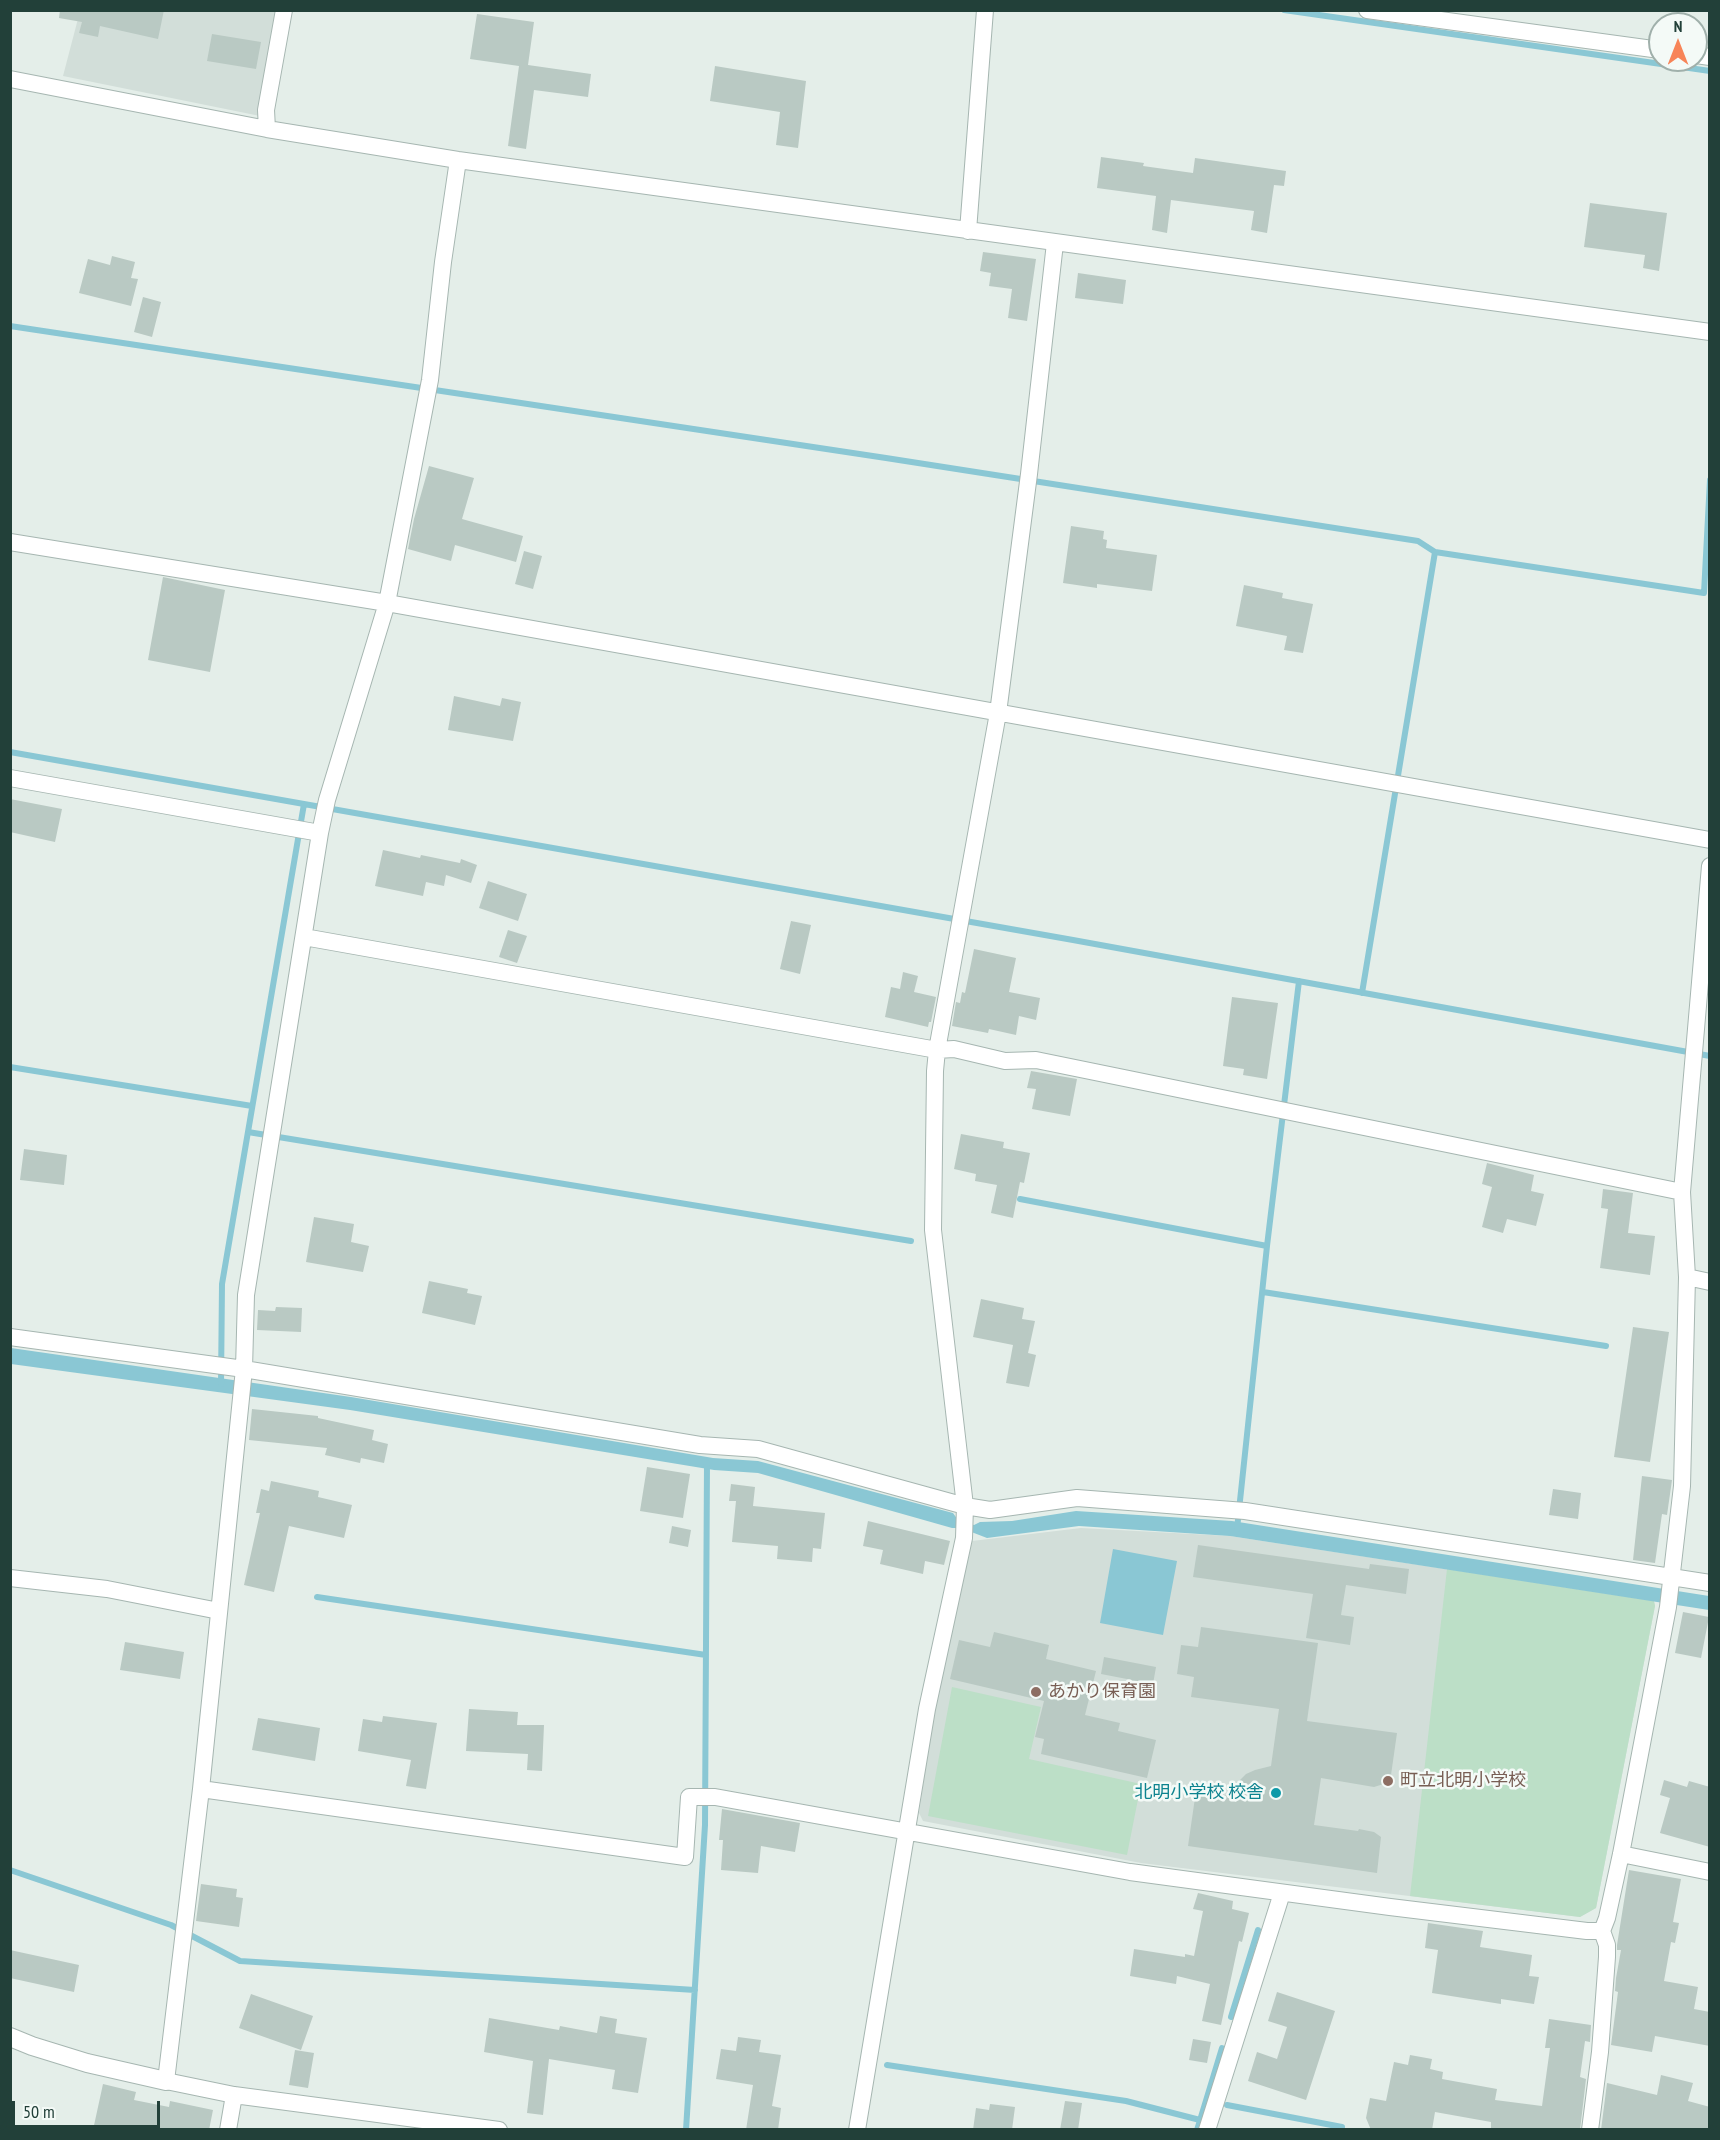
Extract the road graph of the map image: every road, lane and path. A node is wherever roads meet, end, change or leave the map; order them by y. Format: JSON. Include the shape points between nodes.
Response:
{"nodes":[{"id":1,"x":284,"y":10,"type":"edge"},
{"id":2,"x":985,"y":10,"type":"edge"},
{"id":3,"x":1367,"y":10,"type":"edge"},
{"id":4,"x":1648,"y":48,"type":"edge"},
{"id":5,"x":10,"y":79,"type":"edge"},
{"id":6,"x":267,"y":129,"type":"junction"},
{"id":7,"x":458,"y":160,"type":"junction"},
{"id":8,"x":968,"y":231,"type":"junction"},
{"id":9,"x":1055,"y":243,"type":"junction"},
{"id":10,"x":1709,"y":332,"type":"edge"},
{"id":11,"x":10,"y":542,"type":"edge"},
{"id":12,"x":387,"y":603,"type":"junction"},
{"id":13,"x":998,"y":713,"type":"junction"},
{"id":14,"x":10,"y":778,"type":"edge"},
{"id":15,"x":306,"y":831,"type":"junction"},
{"id":16,"x":1710,"y":840,"type":"edge"},
{"id":17,"x":1710,"y":866,"type":"edge"},
{"id":18,"x":304,"y":937,"type":"junction"},
{"id":19,"x":937,"y":1050,"type":"junction"},
{"id":20,"x":1682,"y":1192,"type":"junction"},
{"id":21,"x":1687,"y":1277,"type":"junction"},
{"id":22,"x":1710,"y":1282,"type":"edge"},
{"id":23,"x":10,"y":1337,"type":"edge"},
{"id":24,"x":232,"y":1370,"type":"junction"},
{"id":25,"x":965,"y":1510,"type":"junction"},
{"id":26,"x":10,"y":1578,"type":"edge"},
{"id":27,"x":1672,"y":1581,"type":"junction"},
{"id":28,"x":1710,"y":1583,"type":"edge"},
{"id":29,"x":219,"y":1611,"type":"junction"},
{"id":30,"x":201,"y":1789,"type":"junction"},
{"id":31,"x":906,"y":1831,"type":"junction"},
{"id":32,"x":1620,"y":1854,"type":"junction"},
{"id":33,"x":1710,"y":1872,"type":"edge"},
{"id":34,"x":1282,"y":1893,"type":"junction"},
{"id":35,"x":1602,"y":1931,"type":"junction"},
{"id":36,"x":10,"y":2037,"type":"edge"},
{"id":37,"x":166,"y":2081,"type":"junction"},
{"id":38,"x":234,"y":2095,"type":"junction"},
{"id":39,"x":228,"y":2130,"type":"edge"},
{"id":40,"x":499,"y":2130,"type":"edge"},
{"id":41,"x":857,"y":2130,"type":"edge"},
{"id":42,"x":1208,"y":2130,"type":"edge"},
{"id":43,"x":1590,"y":2130,"type":"edge"}],
"edges":[{"from":1,"to":6,"type":"street","via":[[266,110]]},
{"from":2,"to":8,"type":"street"},
{"from":3,"to":4,"type":"street"},
{"from":5,"to":6,"type":"street"},
{"from":6,"to":7,"type":"street"},
{"from":7,"to":8,"type":"street"},
{"from":7,"to":12,"type":"street","via":[[428,388]]},
{"from":8,"to":9,"type":"street"},
{"from":9,"to":10,"type":"street"},
{"from":9,"to":13,"type":"street"},
{"from":11,"to":12,"type":"street"},
{"from":12,"to":13,"type":"street"},
{"from":12,"to":15,"type":"street","via":[[325,808]]},
{"from":13,"to":16,"type":"street"},
{"from":13,"to":19,"type":"street"},
{"from":14,"to":15,"type":"street"},
{"from":15,"to":18,"type":"street"},
{"from":17,"to":20,"type":"street"},
{"from":18,"to":19,"type":"street"},
{"from":18,"to":24,"type":"street"},
{"from":19,"to":20,"type":"street","via":[[954,1049],[1005,1061],[1036,1059]]},
{"from":19,"to":25,"type":"street","via":[[933,1230]]},
{"from":20,"to":21,"type":"street"},
{"from":21,"to":22,"type":"street"},
{"from":21,"to":27,"type":"street","via":[[1682,1486]]},
{"from":23,"to":24,"type":"street"},
{"from":24,"to":25,"type":"street","via":[[688,1443],[758,1449]]},
{"from":24,"to":29,"type":"street","via":[[241,1397]]},
{"from":25,"to":27,"type":"street","via":[[1077,1498],[1238,1510]]},
{"from":25,"to":31,"type":"street","via":[[964,1538],[927,1709]]},
{"from":26,"to":29,"type":"street","via":[[107,1589]]},
{"from":27,"to":28,"type":"street"},
{"from":27,"to":32,"type":"street"},
{"from":29,"to":30,"type":"street"},
{"from":30,"to":31,"type":"street","via":[[685,1857],[689,1797],[715,1797]]},
{"from":30,"to":37,"type":"street"},
{"from":31,"to":34,"type":"street","via":[[1130,1872]]},
{"from":31,"to":41,"type":"street"},
{"from":32,"to":33,"type":"street"},
{"from":32,"to":35,"type":"street"},
{"from":34,"to":35,"type":"street"},
{"from":34,"to":42,"type":"street"},
{"from":35,"to":43,"type":"street","via":[[1607,1957]]},
{"from":36,"to":37,"type":"street","via":[[87,2063]]},
{"from":37,"to":38,"type":"street"},
{"from":38,"to":39,"type":"street"},
{"from":38,"to":40,"type":"street"}]}
